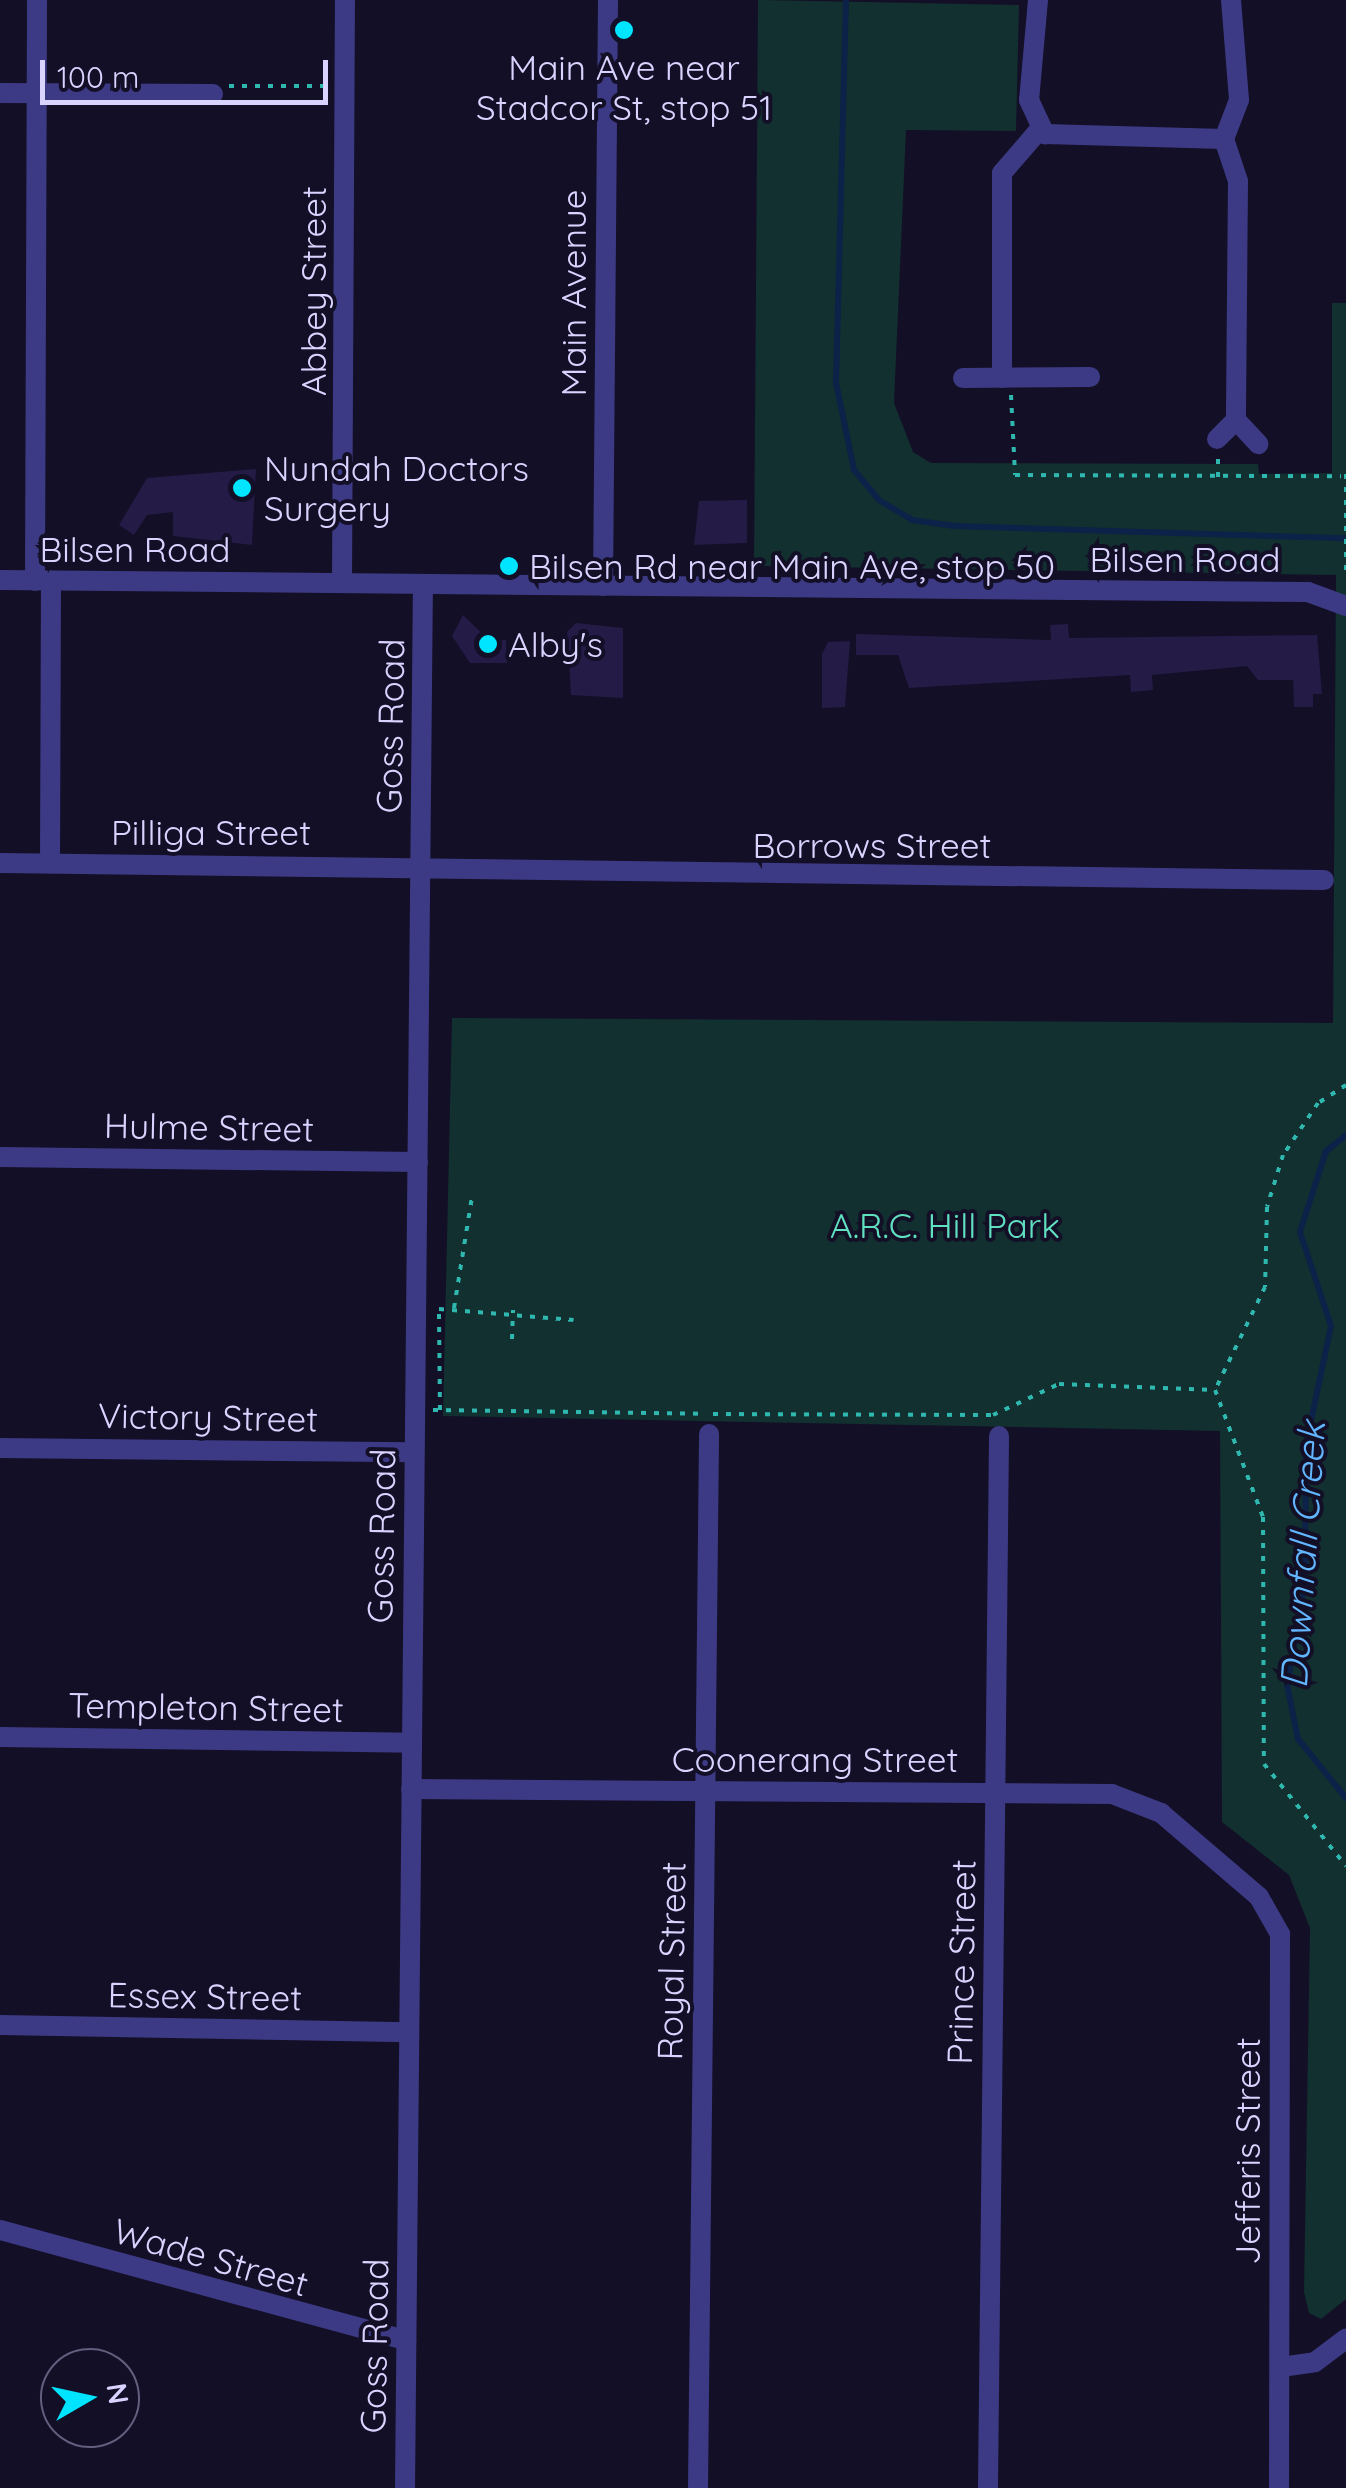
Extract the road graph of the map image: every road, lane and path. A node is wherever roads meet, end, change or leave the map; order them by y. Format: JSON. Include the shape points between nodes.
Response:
{"nodes":[{"id":1,"x":37,"y":0,"type":"edge"},
{"id":2,"x":345,"y":0,"type":"edge"},
{"id":3,"x":608,"y":0,"type":"edge"},
{"id":4,"x":1038,"y":0,"type":"edge"},
{"id":5,"x":1230,"y":0,"type":"edge"},
{"id":6,"x":347,"y":92,"type":"junction"},
{"id":7,"x":0,"y":93,"type":"edge"},
{"id":8,"x":36,"y":93,"type":"junction"},
{"id":9,"x":213,"y":94,"type":"joint"},
{"id":10,"x":1040,"y":128,"type":"junction"},
{"id":11,"x":1224,"y":139,"type":"junction"},
{"id":12,"x":1090,"y":377,"type":"dead end"},
{"id":13,"x":964,"y":378,"type":"dead end"},
{"id":14,"x":1002,"y":378,"type":"junction"},
{"id":15,"x":1236,"y":420,"type":"junction"},
{"id":16,"x":1217,"y":439,"type":"dead end"},
{"id":17,"x":1258,"y":444,"type":"dead end"},
{"id":18,"x":1344,"y":475,"type":"edge"},
{"id":19,"x":1344,"y":557,"type":"edge"},
{"id":20,"x":1346,"y":574,"type":"edge"},
{"id":21,"x":0,"y":580,"type":"edge"},
{"id":22,"x":43,"y":581,"type":"junction"},
{"id":23,"x":342,"y":583,"type":"junction"},
{"id":24,"x":423,"y":584,"type":"junction"},
{"id":25,"x":604,"y":586,"type":"junction"},
{"id":26,"x":1346,"y":606,"type":"edge"},
{"id":27,"x":0,"y":863,"type":"edge"},
{"id":28,"x":50,"y":864,"type":"junction"},
{"id":29,"x":420,"y":870,"type":"junction"},
{"id":30,"x":1324,"y":880,"type":"dead end"},
{"id":31,"x":1346,"y":1086,"type":"edge"},
{"id":32,"x":0,"y":1157,"type":"edge"},
{"id":33,"x":418,"y":1162,"type":"junction"},
{"id":34,"x":472,"y":1197,"type":"dead end"},
{"id":35,"x":454,"y":1310,"type":"junction"},
{"id":36,"x":513,"y":1310,"type":"junction"},
{"id":37,"x":574,"y":1320,"type":"dead end"},
{"id":38,"x":512,"y":1339,"type":"dead end"},
{"id":39,"x":1215,"y":1390,"type":"junction"},
{"id":40,"x":415,"y":1410,"type":"junction"},
{"id":41,"x":440,"y":1410,"type":"junction"},
{"id":42,"x":709,"y":1434,"type":"dead end"},
{"id":43,"x":999,"y":1436,"type":"dead end"},
{"id":44,"x":0,"y":1448,"type":"edge"},
{"id":45,"x":414,"y":1452,"type":"junction"},
{"id":46,"x":0,"y":1736,"type":"edge"},
{"id":47,"x":412,"y":1743,"type":"junction"},
{"id":48,"x":411,"y":1789,"type":"junction"},
{"id":49,"x":705,"y":1790,"type":"junction"},
{"id":50,"x":996,"y":1793,"type":"junction"},
{"id":51,"x":1200,"y":1848,"type":"joint"},
{"id":52,"x":1346,"y":1866,"type":"edge"},
{"id":53,"x":0,"y":2025,"type":"edge"},
{"id":54,"x":409,"y":2032,"type":"junction"},
{"id":55,"x":0,"y":2230,"type":"edge"},
{"id":56,"x":1346,"y":2339,"type":"edge"},
{"id":57,"x":406,"y":2340,"type":"junction"},
{"id":58,"x":1281,"y":2366,"type":"junction"},
{"id":59,"x":405,"y":2488,"type":"edge"},
{"id":60,"x":698,"y":2488,"type":"edge"},
{"id":61,"x":988,"y":2488,"type":"edge"},
{"id":62,"x":1279,"y":2488,"type":"edge"}],
"edges":[{"from":1,"to":8,"type":"street"},
{"from":2,"to":6,"type":"street","name":"Abbey Street"},
{"from":3,"to":25,"type":"street","name":"Main Avenue"},
{"from":4,"to":10,"type":"street","via":[[1029,100]]},
{"from":5,"to":11,"type":"street","via":[[1239,100]]},
{"from":6,"to":9,"type":"path","via":[[221,86]]},
{"from":6,"to":23,"type":"street","name":"Abbey Street"},
{"from":7,"to":8,"type":"street"},
{"from":8,"to":9,"type":"street"},
{"from":8,"to":22,"type":"street"},
{"from":10,"to":11,"type":"street","via":[[1070,139]]},
{"from":10,"to":14,"type":"street","via":[[1002,173]]},
{"from":11,"to":15,"type":"street","via":[[1238,181]]},
{"from":12,"to":14,"type":"street"},
{"from":13,"to":14,"type":"street"},
{"from":14,"to":18,"type":"path","via":[[1014,397],[1015,475]]},
{"from":15,"to":16,"type":"street"},
{"from":15,"to":17,"type":"street"},
{"from":18,"to":19,"type":"path"},
{"from":19,"to":20,"type":"path"},
{"from":21,"to":22,"type":"street","name":"Bilsen Road"},
{"from":22,"to":23,"type":"street","name":"Bilsen Road"},
{"from":22,"to":28,"type":"street"},
{"from":23,"to":24,"type":"street","name":"Bilsen Road"},
{"from":24,"to":25,"type":"street","name":"Bilsen Road"},
{"from":24,"to":29,"type":"street","name":"Goss Road"},
{"from":25,"to":26,"type":"street","name":"Bilsen Road","via":[[1308,592]]},
{"from":27,"to":28,"type":"street","name":"Pilliga Street"},
{"from":28,"to":29,"type":"street","name":"Pilliga Street"},
{"from":29,"to":30,"type":"street","name":"Borrows Street"},
{"from":29,"to":33,"type":"street","name":"Goss Road"},
{"from":31,"to":39,"type":"path","via":[[1306,1116],[1283,1155],[1266,1207],[1265,1287]]},
{"from":32,"to":33,"type":"street","name":"Hulme Street"},
{"from":33,"to":40,"type":"street","name":"Goss Road"},
{"from":34,"to":35,"type":"path"},
{"from":35,"to":36,"type":"path"},
{"from":35,"to":41,"type":"path","via":[[439,1310]]},
{"from":36,"to":37,"type":"path"},
{"from":36,"to":38,"type":"path"},
{"from":39,"to":41,"type":"path","via":[[1058,1384],[993,1415]]},
{"from":39,"to":52,"type":"path","via":[[1262,1517],[1264,1764]]},
{"from":40,"to":41,"type":"path"},
{"from":40,"to":45,"type":"street","name":"Goss Road"},
{"from":42,"to":49,"type":"street","name":"Royal Street"},
{"from":43,"to":50,"type":"street","name":"Prince Street"},
{"from":44,"to":45,"type":"street","name":"Victory Street"},
{"from":45,"to":47,"type":"street","name":"Goss Road"},
{"from":46,"to":47,"type":"street","name":"Templeton Street"},
{"from":47,"to":48,"type":"street","name":"Goss Road"},
{"from":48,"to":49,"type":"street","name":"Coonerang Street"},
{"from":48,"to":54,"type":"street","name":"Goss Road"},
{"from":49,"to":50,"type":"street","name":"Coonerang Street"},
{"from":49,"to":60,"type":"street","name":"Royal Street"},
{"from":50,"to":51,"type":"street","name":"Coonerang Street","via":[[1138,1798]]},
{"from":50,"to":61,"type":"street","name":"Prince Street"},
{"from":51,"to":58,"type":"street","name":"Jefferis Street","via":[[1270,1908],[1280,1934]]},
{"from":53,"to":54,"type":"street","name":"Essex Street"},
{"from":54,"to":57,"type":"street","name":"Goss Road"},
{"from":55,"to":57,"type":"street","name":"Wade Street"},
{"from":56,"to":58,"type":"street","via":[[1315,2362]]},
{"from":57,"to":59,"type":"street","name":"Goss Road"},
{"from":58,"to":62,"type":"street","name":"Jefferis Street"}]}
